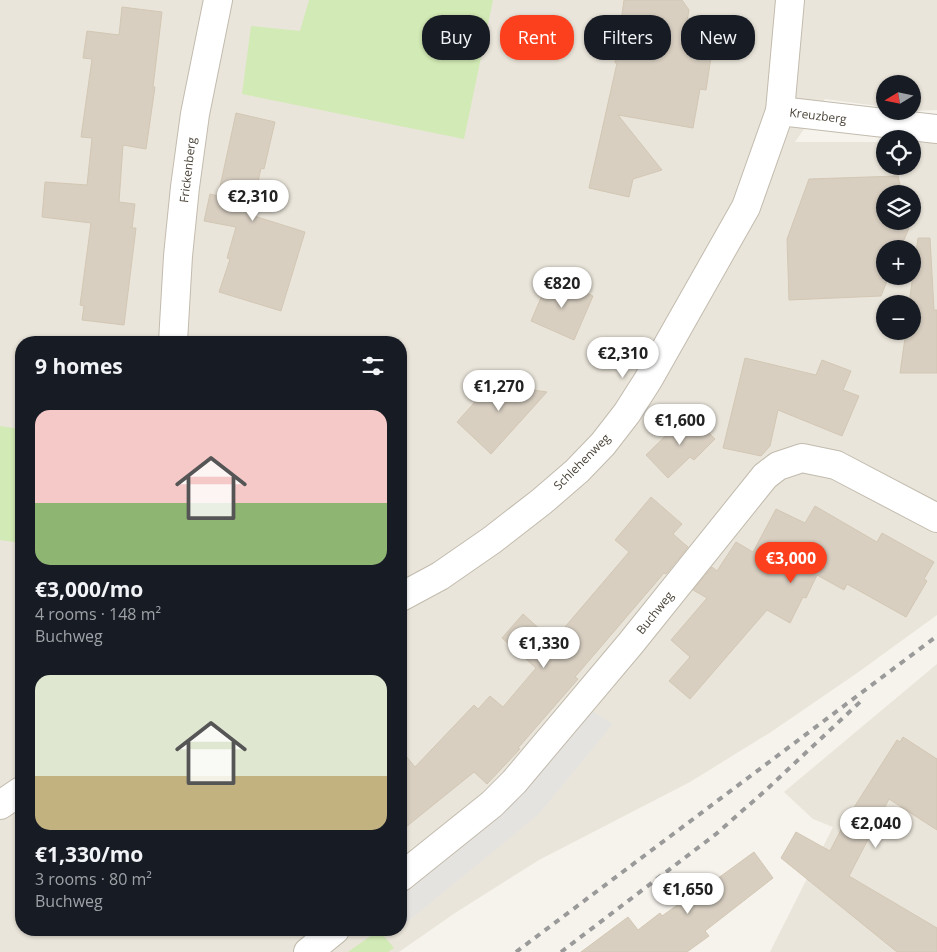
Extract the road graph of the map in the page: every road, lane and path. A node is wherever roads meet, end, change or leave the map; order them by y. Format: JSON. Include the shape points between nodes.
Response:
{"nodes":[{"id":1,"x":218,"y":0,"type":"edge"},
{"id":2,"x":790,"y":0,"type":"edge"},
{"id":3,"x":780,"y":111,"type":"junction"},
{"id":4,"x":937,"y":129,"type":"edge"},
{"id":5,"x":173,"y":336,"type":"edge"},
{"id":6,"x":937,"y":518,"type":"edge"},
{"id":7,"x":407,"y":594,"type":"edge"},
{"id":8,"x":407,"y":872,"type":"edge"},
{"id":9,"x":328,"y":936,"type":"edge"},
{"id":10,"x":308,"y":952,"type":"edge"}],
"edges":[{"from":1,"to":5,"type":"street","name":"Frickenberg","via":[[195,114],[185,187]]},
{"from":2,"to":3,"type":"street","name":"Kreuzberg"},
{"from":3,"to":4,"type":"street","name":"Kreuzberg"},
{"from":3,"to":7,"type":"street","name":"Schlehenweg","via":[[746,207],[648,380],[603,444],[542,502],[499,535],[440,576]]},
{"from":6,"to":8,"type":"street","name":"Buchweg","via":[[836,465],[802,458],[778,466],[765,476],[514,782],[492,804]]},
{"from":9,"to":10,"type":"street"}]}
